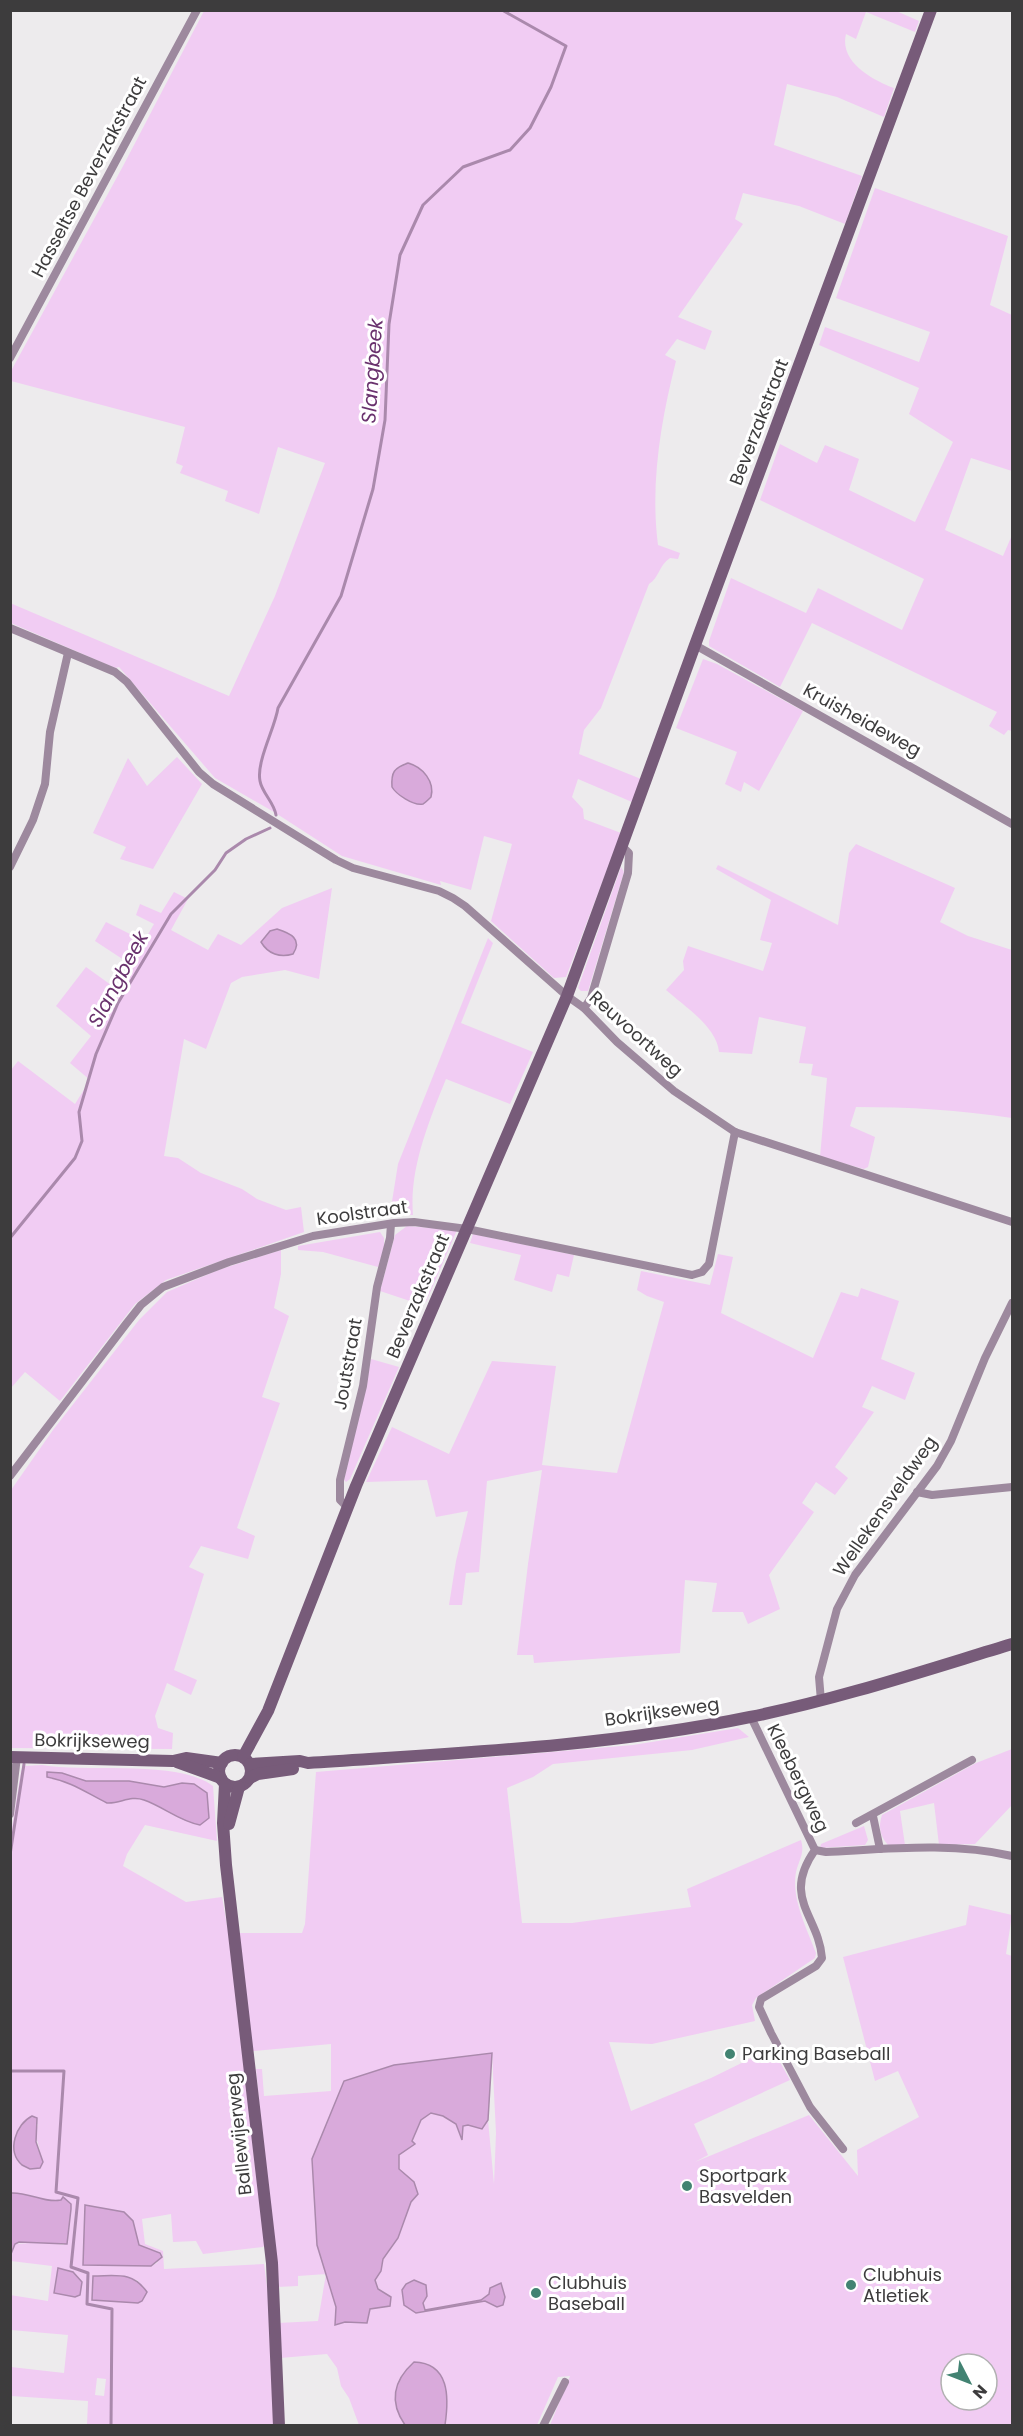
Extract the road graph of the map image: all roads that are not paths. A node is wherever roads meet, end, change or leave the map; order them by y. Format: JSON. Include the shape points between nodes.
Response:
{"nodes":[{"id":1,"x":197,"y":10,"type":"edge"},
{"id":2,"x":931,"y":10,"type":"edge"},
{"id":3,"x":10,"y":358,"type":"edge"},
{"id":4,"x":10,"y":628,"type":"edge"},
{"id":5,"x":695,"y":645,"type":"junction"},
{"id":6,"x":68,"y":653,"type":"junction"},
{"id":7,"x":1012,"y":824,"type":"edge"},
{"id":8,"x":622,"y":846,"type":"junction"},
{"id":9,"x":10,"y":867,"type":"edge"},
{"id":10,"x":567,"y":996,"type":"junction"},
{"id":11,"x":584,"y":1008,"type":"junction"},
{"id":12,"x":735,"y":1132,"type":"junction"},
{"id":13,"x":1012,"y":1222,"type":"edge"},
{"id":14,"x":391,"y":1224,"type":"junction"},
{"id":15,"x":467,"y":1229,"type":"junction"},
{"id":16,"x":1012,"y":1303,"type":"edge"},
{"id":17,"x":10,"y":1476,"type":"edge"},
{"id":18,"x":1012,"y":1487,"type":"edge"},
{"id":19,"x":917,"y":1492,"type":"junction"},
{"id":20,"x":347,"y":1507,"type":"junction"},
{"id":21,"x":1012,"y":1644,"type":"edge"},
{"id":22,"x":822,"y":1701,"type":"junction"},
{"id":23,"x":751,"y":1717,"type":"junction"},
{"id":24,"x":14,"y":1757,"type":"edge"},
{"id":25,"x":246,"y":1760,"type":"junction"},
{"id":26,"x":972,"y":1760,"type":"dead end"},
{"id":27,"x":173,"y":1761,"type":"junction"},
{"id":28,"x":222,"y":1763,"type":"junction"},
{"id":29,"x":308,"y":1763,"type":"junction"},
{"id":30,"x":250,"y":1778,"type":"junction"},
{"id":31,"x":223,"y":1781,"type":"junction"},
{"id":32,"x":239,"y":1787,"type":"junction"},
{"id":33,"x":10,"y":1814,"type":"edge"},
{"id":34,"x":873,"y":1816,"type":"junction"},
{"id":35,"x":856,"y":1823,"type":"dead end"},
{"id":36,"x":225,"y":1840,"type":"junction"},
{"id":37,"x":880,"y":1849,"type":"junction"},
{"id":38,"x":815,"y":1850,"type":"junction"},
{"id":39,"x":1012,"y":1856,"type":"edge"},
{"id":40,"x":843,"y":2149,"type":"dead end"},
{"id":41,"x":565,"y":2382,"type":"dead end"},
{"id":42,"x":279,"y":2426,"type":"edge"},
{"id":43,"x":543,"y":2426,"type":"edge"}],
"edges":[{"from":1,"to":3,"type":"street","name":"Hasseltse Beverzakstraat"},
{"from":2,"to":5,"type":"street","name":"Beverzakstraat"},
{"from":4,"to":6,"type":"street","name":"Reuvoortweg"},
{"from":5,"to":7,"type":"street","name":"Kruisheideweg"},
{"from":5,"to":8,"type":"street","name":"Beverzakstraat"},
{"from":6,"to":9,"type":"street","via":[[51,732],[45,784]]},
{"from":6,"to":10,"type":"street","name":"Reuvoortweg","via":[[121,677],[199,772],[224,792],[353,868],[453,898]]},
{"from":8,"to":10,"type":"street","name":"Beverzakstraat"},
{"from":8,"to":11,"type":"street","via":[[629,853],[628,873],[591,998]]},
{"from":10,"to":11,"type":"street","name":"Reuvoortweg"},
{"from":10,"to":15,"type":"street","name":"Beverzakstraat"},
{"from":11,"to":12,"type":"street","name":"Reuvoortweg","via":[[674,1091]]},
{"from":12,"to":13,"type":"street","name":"Reuvoortweg"},
{"from":12,"to":15,"type":"street","name":"Koolstraat","via":[[709,1264],[702,1272],[692,1275]]},
{"from":14,"to":15,"type":"street","name":"Koolstraat","via":[[414,1222]]},
{"from":14,"to":17,"type":"street","name":"Koolstraat","via":[[314,1236],[163,1287],[141,1305]]},
{"from":14,"to":20,"type":"street","name":"Joutstraat","via":[[377,1287],[363,1386],[340,1480],[340,1500]]},
{"from":15,"to":20,"type":"street","name":"Beverzakstraat"},
{"from":16,"to":19,"type":"street","name":"Wellekensveldweg","via":[[951,1441]]},
{"from":18,"to":19,"type":"street","via":[[932,1495]]},
{"from":19,"to":22,"type":"street","name":"Wellekensveldweg","via":[[855,1575],[837,1609],[819,1677]]},
{"from":20,"to":25,"type":"street","name":"Beverzakstraat"},
{"from":21,"to":22,"type":"street","name":"Bokrijkseweg"},
{"from":22,"to":23,"type":"street","name":"Bokrijkseweg"},
{"from":23,"to":29,"type":"street","name":"Bokrijkseweg","via":[[644,1735]]},
{"from":23,"to":38,"type":"street","name":"Kleebergweg"},
{"from":24,"to":27,"type":"street","name":"Bokrijkseweg"},
{"from":24,"to":33,"type":"street"},
{"from":25,"to":28,"type":"street","name":"Bokrijkseweg","via":[[234,1755]]},
{"from":25,"to":29,"type":"street","name":"Bokrijkseweg"},
{"from":25,"to":30,"type":"street"},
{"from":26,"to":34,"type":"street"},
{"from":27,"to":28,"type":"street","name":"Bokrijkseweg","via":[[186,1758]]},
{"from":27,"to":31,"type":"street","name":"Bokrijkseweg"},
{"from":28,"to":31,"type":"street"},
{"from":29,"to":30,"type":"street","name":"Bokrijkseweg"},
{"from":30,"to":32,"type":"street","name":"Bokrijkseweg"},
{"from":31,"to":32,"type":"street","name":"Bokrijkseweg"},
{"from":31,"to":36,"type":"street","name":"Ballewijerweg"},
{"from":32,"to":36,"type":"street","name":"Ballewijerweg"},
{"from":34,"to":35,"type":"street"},
{"from":34,"to":37,"type":"street"},
{"from":36,"to":42,"type":"street","name":"Ballewijerweg","via":[[272,2263]]},
{"from":37,"to":38,"type":"street"},
{"from":37,"to":39,"type":"street","via":[[960,1848]]},
{"from":38,"to":40,"type":"street","name":"Kleebergweg","via":[[802,1871],[801,1894],[822,1958],[816,1966],[761,1999],[759,2007],[810,2107]]},
{"from":41,"to":43,"type":"street"}]}
